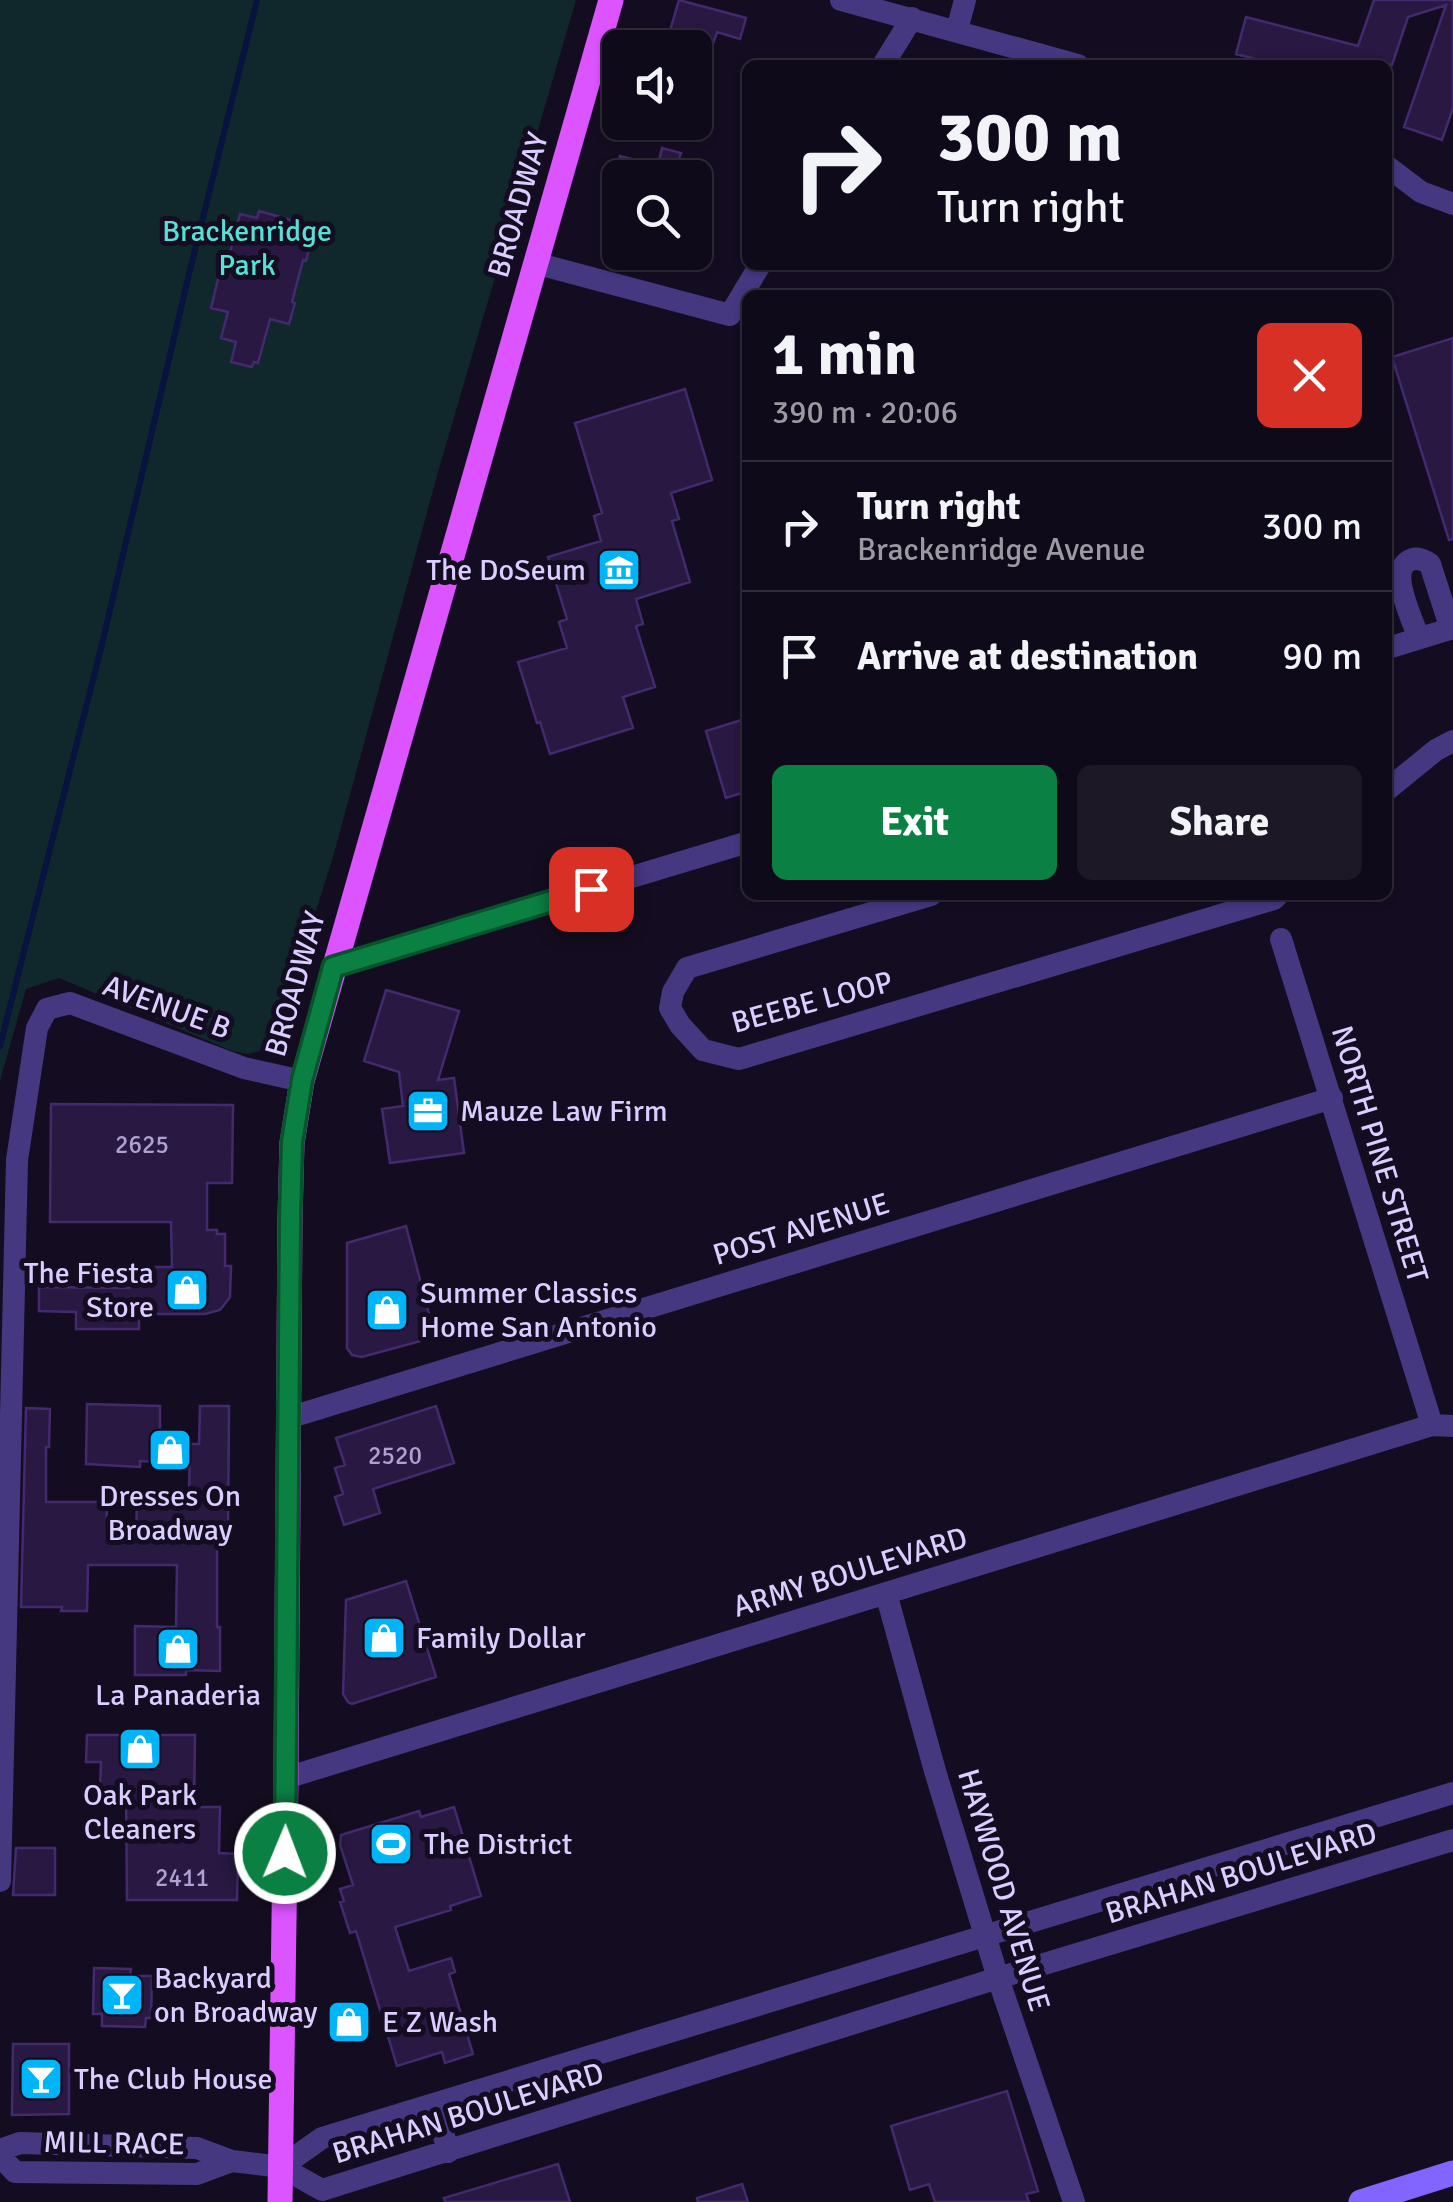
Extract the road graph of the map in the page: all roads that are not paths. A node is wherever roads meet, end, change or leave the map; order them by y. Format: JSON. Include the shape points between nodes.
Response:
{"nodes":[{"id":1,"x":611,"y":0,"type":"edge"},
{"id":2,"x":842,"y":0,"type":"edge"},
{"id":3,"x":966,"y":0,"type":"edge"},
{"id":4,"x":912,"y":18,"type":"junction"},
{"id":5,"x":957,"y":30,"type":"junction"},
{"id":6,"x":886,"y":60,"type":"edge"},
{"id":7,"x":1061,"y":60,"type":"edge"},
{"id":8,"x":1392,"y":170,"type":"edge"},
{"id":9,"x":1453,"y":204,"type":"edge"},
{"id":10,"x":534,"y":264,"type":"junction"},
{"id":11,"x":742,"y":294,"type":"edge"},
{"id":12,"x":1452,"y":629,"type":"edge"},
{"id":13,"x":1419,"y":638,"type":"junction"},
{"id":14,"x":1392,"y":647,"type":"edge"},
{"id":15,"x":1453,"y":741,"type":"edge"},
{"id":16,"x":1392,"y":785,"type":"edge"},
{"id":17,"x":742,"y":844,"type":"edge"},
{"id":18,"x":914,"y":900,"type":"edge"},
{"id":19,"x":1266,"y":900,"type":"edge"},
{"id":20,"x":1281,"y":938,"type":"dead end"},
{"id":21,"x":333,"y":967,"type":"junction"},
{"id":22,"x":302,"y":1080,"type":"junction"},
{"id":23,"x":1332,"y":1098,"type":"junction"},
{"id":24,"x":288,"y":1418,"type":"junction"},
{"id":25,"x":1442,"y":1425,"type":"edge"},
{"id":26,"x":886,"y":1593,"type":"junction"},
{"id":27,"x":286,"y":1778,"type":"junction"},
{"id":28,"x":1453,"y":1792,"type":"edge"},
{"id":29,"x":1453,"y":1840,"type":"edge"},
{"id":30,"x":0,"y":1881,"type":"edge"},
{"id":31,"x":986,"y":1936,"type":"junction"},
{"id":32,"x":998,"y":1978,"type":"junction"},
{"id":33,"x":436,"y":2105,"type":"junction"},
{"id":34,"x":448,"y":2152,"type":"junction"},
{"id":35,"x":0,"y":2153,"type":"edge"},
{"id":36,"x":281,"y":2167,"type":"junction"},
{"id":37,"x":1453,"y":2173,"type":"edge"},
{"id":38,"x":280,"y":2202,"type":"edge"},
{"id":39,"x":1074,"y":2202,"type":"edge"},
{"id":40,"x":1361,"y":2202,"type":"edge"}],
"edges":[{"from":1,"to":10,"type":"main road","name":"BROADWAY"},
{"from":2,"to":4,"type":"street"},
{"from":3,"to":5,"type":"street"},
{"from":4,"to":5,"type":"street"},
{"from":4,"to":6,"type":"street"},
{"from":5,"to":7,"type":"street"},
{"from":8,"to":9,"type":"street","via":[[1421,192]]},
{"from":10,"to":11,"type":"street","via":[[730,314]]},
{"from":10,"to":21,"type":"main road","name":"BROADWAY"},
{"from":12,"to":13,"type":"street"},
{"from":12,"to":13,"type":"street","via":[[1430,564],[1413,559],[1399,578]]},
{"from":13,"to":14,"type":"street"},
{"from":15,"to":16,"type":"street"},
{"from":17,"to":21,"type":"street"},
{"from":18,"to":19,"type":"street","name":"BEEBE LOOP","via":[[687,968],[670,1008],[703,1050],[740,1059]]},
{"from":20,"to":23,"type":"street","name":"NORTH PINE STREET"},
{"from":21,"to":22,"type":"main road","name":"BROADWAY"},
{"from":22,"to":24,"type":"main road","name":"BROADWAY","via":[[292,1142]]},
{"from":22,"to":30,"type":"street","name":"AVENUE B","via":[[244,1068],[70,1003],[48,1009],[38,1028],[17,1160]]},
{"from":23,"to":24,"type":"street","name":"POST AVENUE"},
{"from":23,"to":25,"type":"street","name":"NORTH PINE STREET"},
{"from":24,"to":27,"type":"main road","name":"BROADWAY"},
{"from":25,"to":26,"type":"street","name":"ARMY BOULEVARD"},
{"from":26,"to":27,"type":"street","name":"ARMY BOULEVARD"},
{"from":26,"to":31,"type":"street","name":"HAYWOOD AVENUE"},
{"from":27,"to":36,"type":"main road","name":"BROADWAY"},
{"from":28,"to":31,"type":"street","name":"BRAHAN BOULEVARD"},
{"from":29,"to":32,"type":"street","name":"BRAHAN BOULEVARD"},
{"from":31,"to":32,"type":"street","name":"HAYWOOD AVENUE"},
{"from":31,"to":33,"type":"street","name":"BRAHAN BOULEVARD"},
{"from":32,"to":34,"type":"street","name":"BRAHAN BOULEVARD"},
{"from":32,"to":39,"type":"street","name":"HAYWOOD AVENUE"},
{"from":33,"to":34,"type":"street"},
{"from":33,"to":36,"type":"street","name":"BRAHAN BOULEVARD","via":[[322,2138]]},
{"from":34,"to":36,"type":"street","name":"BRAHAN BOULEVARD","via":[[322,2190]]},
{"from":35,"to":36,"type":"street","name":"MILL RACE","via":[[20,2143],[197,2148],[232,2162]]},
{"from":36,"to":38,"type":"main road","name":"BROADWAY"},
{"from":37,"to":40,"type":"street"}]}
